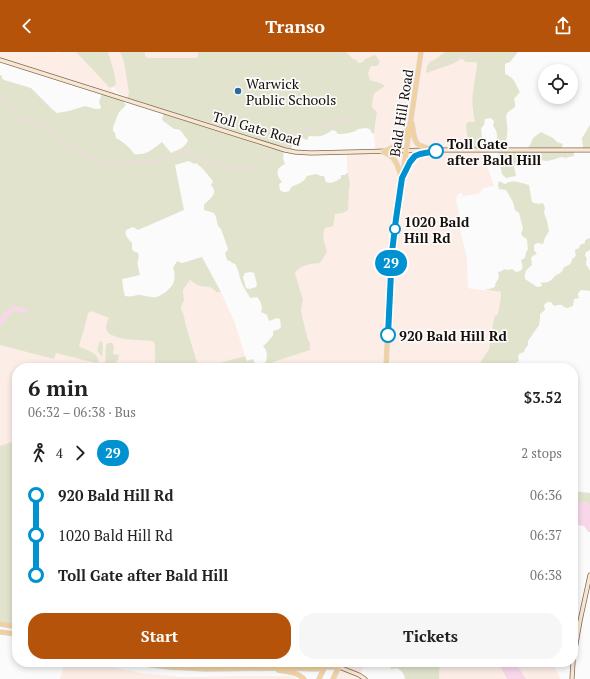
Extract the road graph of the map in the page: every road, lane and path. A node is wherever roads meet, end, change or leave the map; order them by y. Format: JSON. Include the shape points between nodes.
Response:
{"nodes":[{"id":1,"x":421,"y":52,"type":"edge"},
{"id":2,"x":0,"y":60,"type":"edge"},
{"id":3,"x":411,"y":118,"type":"junction"},
{"id":4,"x":410,"y":125,"type":"junction"},
{"id":5,"x":438,"y":150,"type":"junction"},
{"id":6,"x":590,"y":150,"type":"edge"},
{"id":7,"x":406,"y":151,"type":"junction"},
{"id":8,"x":383,"y":152,"type":"junction"},
{"id":9,"x":402,"y":178,"type":"junction"},
{"id":10,"x":386,"y":363,"type":"edge"},
{"id":11,"x":590,"y":575,"type":"edge"},
{"id":12,"x":0,"y":624,"type":"edge"},
{"id":13,"x":12,"y":626,"type":"edge"},
{"id":14,"x":0,"y":632,"type":"edge"},
{"id":15,"x":12,"y":633,"type":"edge"},
{"id":16,"x":578,"y":633,"type":"edge"},
{"id":17,"x":169,"y":667,"type":"edge"},
{"id":18,"x":324,"y":667,"type":"junction"},
{"id":19,"x":339,"y":667,"type":"junction"},
{"id":20,"x":573,"y":667,"type":"edge"},
{"id":21,"x":272,"y":668,"type":"junction"},
{"id":22,"x":304,"y":679,"type":"edge"},
{"id":23,"x":319,"y":679,"type":"edge"},
{"id":24,"x":333,"y":679,"type":"edge"},
{"id":25,"x":365,"y":679,"type":"edge"},
{"id":26,"x":572,"y":679,"type":"edge"}],
"edges":[{"from":1,"to":3,"type":"main road","name":"Bald Hill Road"},
{"from":2,"to":8,"type":"main road","name":"Toll Gate Road","via":[[285,150],[311,153]]},
{"from":3,"to":4,"type":"main road","name":"Bald Hill Road"},
{"from":3,"to":5,"type":"main road","via":[[417,144]]},
{"from":4,"to":7,"type":"main road","name":"Bald Hill Road"},
{"from":4,"to":8,"type":"main road","via":[[398,144]]},
{"from":5,"to":6,"type":"main road","name":"Toll Gate Road"},
{"from":5,"to":7,"type":"main road","name":"Toll Gate Road"},
{"from":5,"to":9,"type":"main road","via":[[415,156]]},
{"from":7,"to":8,"type":"main road","name":"Toll Gate Road"},
{"from":7,"to":9,"type":"main road","name":"Bald Hill Road"},
{"from":8,"to":9,"type":"main road","via":[[396,161]]},
{"from":9,"to":10,"type":"main road","name":"Bald Hill Road","via":[[392,257]]},
{"from":11,"to":16,"type":"main road"},
{"from":12,"to":13,"type":"main road"},
{"from":14,"to":15,"type":"main road"},
{"from":17,"to":21,"type":"main road"},
{"from":18,"to":19,"type":"main road"},
{"from":18,"to":21,"type":"main road"},
{"from":18,"to":23,"type":"main road"},
{"from":19,"to":24,"type":"main road"},
{"from":19,"to":25,"type":"main road"},
{"from":20,"to":26,"type":"main road"},
{"from":21,"to":22,"type":"main road","via":[[296,673]]}]}
